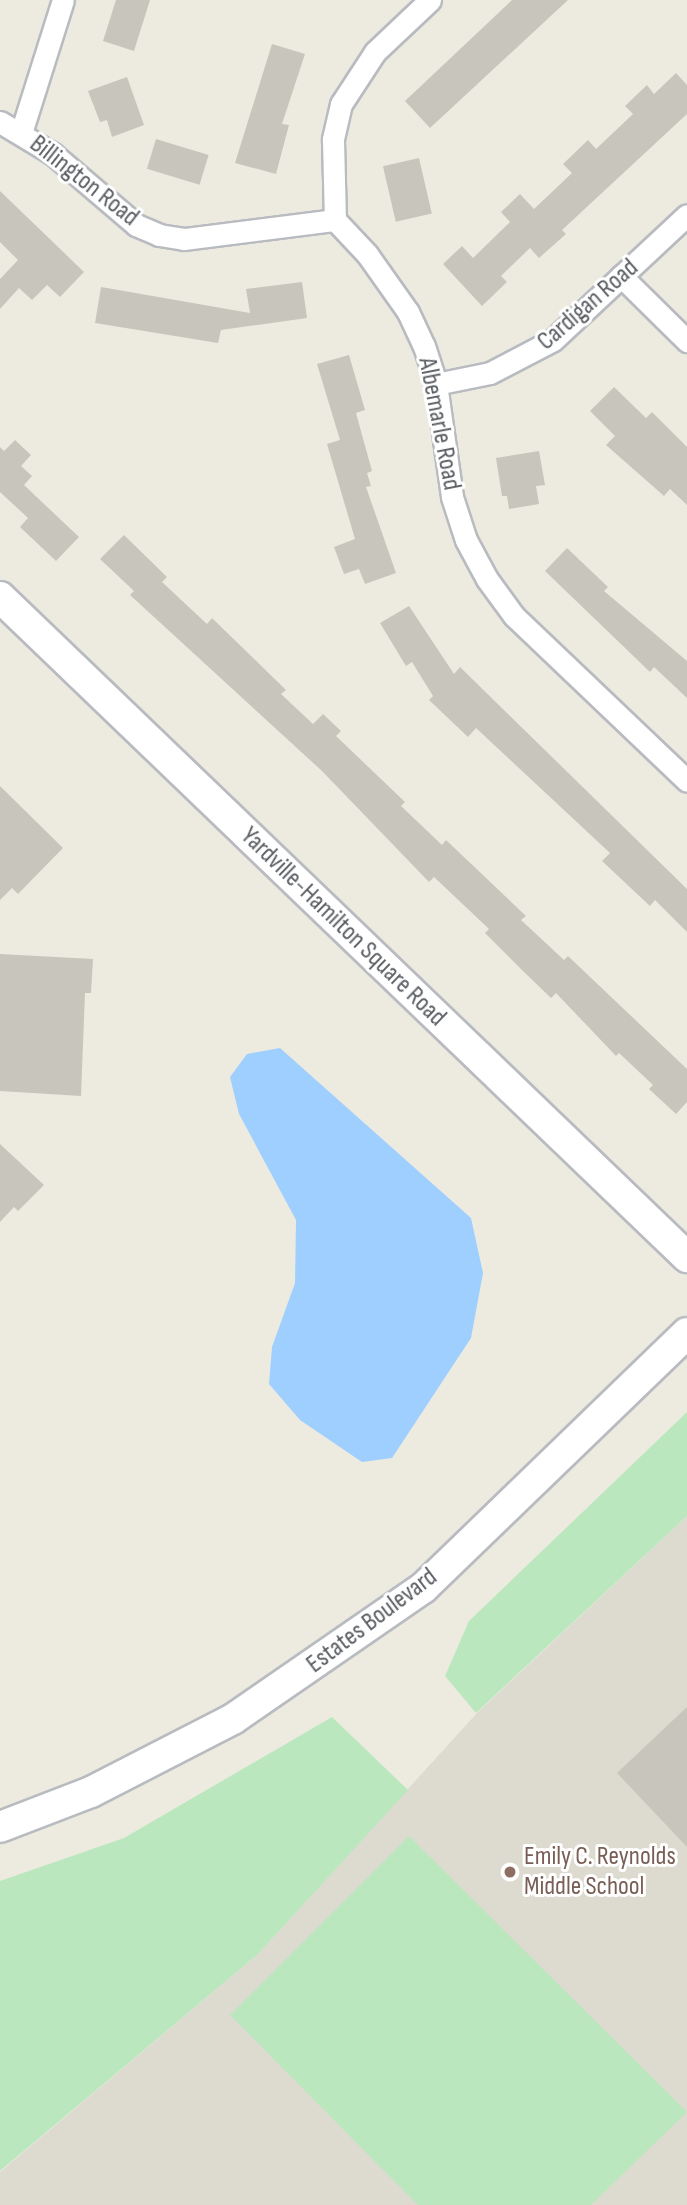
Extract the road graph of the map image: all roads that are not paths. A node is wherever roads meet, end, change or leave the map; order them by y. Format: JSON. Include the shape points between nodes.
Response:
{"nodes":[{"id":1,"x":63,"y":0,"type":"edge"},
{"id":2,"x":430,"y":0,"type":"edge"},
{"id":3,"x":0,"y":122,"type":"edge"},
{"id":4,"x":21,"y":133,"type":"junction"},
{"id":5,"x":687,"y":215,"type":"edge"},
{"id":6,"x":335,"y":220,"type":"junction"},
{"id":7,"x":621,"y":276,"type":"junction"},
{"id":8,"x":687,"y":341,"type":"edge"},
{"id":9,"x":436,"y":384,"type":"junction"},
{"id":10,"x":0,"y":597,"type":"edge"},
{"id":11,"x":687,"y":781,"type":"edge"},
{"id":12,"x":687,"y":1257,"type":"edge"},
{"id":13,"x":687,"y":1333,"type":"edge"},
{"id":14,"x":0,"y":1827,"type":"edge"}],
"edges":[{"from":1,"to":4,"type":"street"},
{"from":2,"to":6,"type":"street","via":[[375,52],[341,104],[333,140]]},
{"from":3,"to":4,"type":"street","name":"Billington Road"},
{"from":4,"to":6,"type":"street","name":"Billington Road","via":[[136,225],[159,235],[184,239]]},
{"from":5,"to":7,"type":"street","name":"Cardigan Road"},
{"from":6,"to":9,"type":"street","name":"Albemarle Road","via":[[367,254],[408,312]]},
{"from":7,"to":8,"type":"street"},
{"from":7,"to":9,"type":"street","name":"Cardigan Road","via":[[553,340],[524,358],[490,373]]},
{"from":9,"to":11,"type":"street","name":"Albemarle Road","via":[[452,497],[466,540],[487,579],[514,616]]},
{"from":10,"to":12,"type":"street","name":"Yardville-Hamilton Square Road"},
{"from":13,"to":14,"type":"street","name":"Estates Boulevard","via":[[423,1588],[233,1719],[91,1792]]}]}
